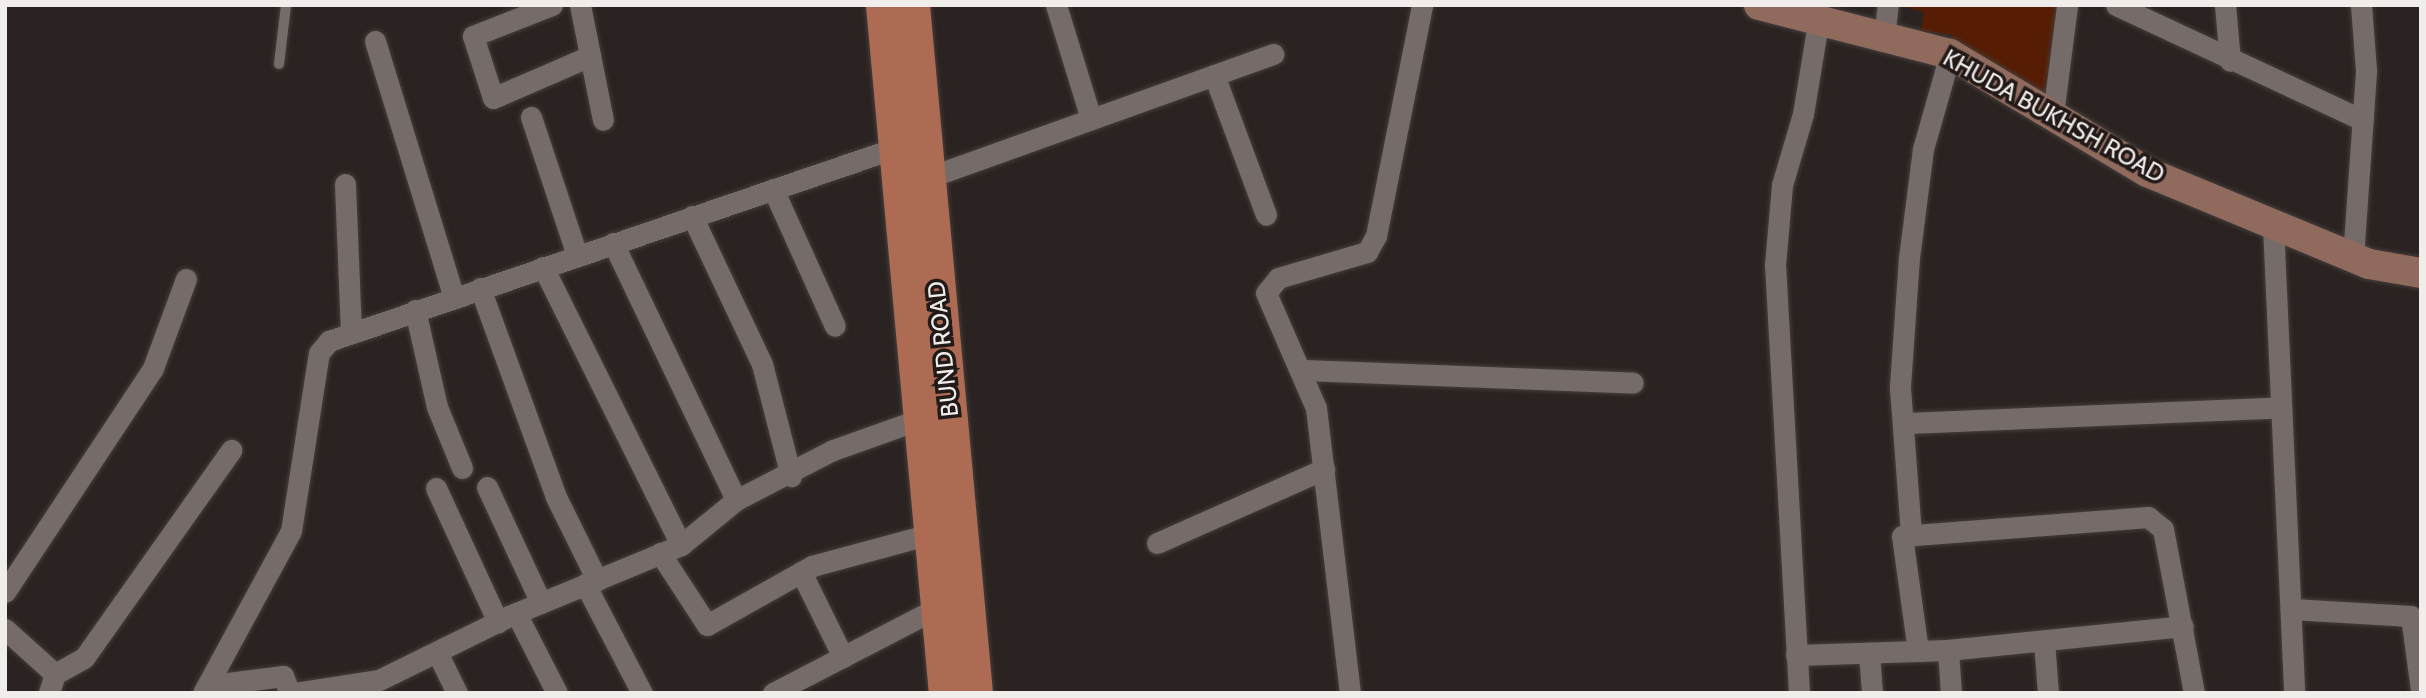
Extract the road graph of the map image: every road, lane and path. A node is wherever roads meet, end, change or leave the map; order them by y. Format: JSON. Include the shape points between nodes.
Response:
{"nodes":[{"id":1,"x":286,"y":5,"type":"edge"},
{"id":2,"x":552,"y":5,"type":"edge"},
{"id":3,"x":580,"y":5,"type":"edge"},
{"id":4,"x":882,"y":5,"type":"edge"},
{"id":5,"x":914,"y":5,"type":"edge"},
{"id":6,"x":1056,"y":5,"type":"edge"},
{"id":7,"x":1422,"y":5,"type":"edge"},
{"id":8,"x":1759,"y":5,"type":"edge"},
{"id":9,"x":1888,"y":5,"type":"edge"},
{"id":10,"x":2067,"y":5,"type":"edge"},
{"id":11,"x":2116,"y":5,"type":"edge"},
{"id":12,"x":2225,"y":5,"type":"edge"},
{"id":13,"x":2361,"y":5,"type":"edge"},
{"id":14,"x":1819,"y":17,"type":"junction"},
{"id":15,"x":1884,"y":36,"type":"junction"},
{"id":16,"x":375,"y":41,"type":"dead end"},
{"id":17,"x":1274,"y":54,"type":"dead end"},
{"id":18,"x":1950,"y":54,"type":"junction"},
{"id":19,"x":590,"y":56,"type":"junction"},
{"id":20,"x":2230,"y":61,"type":"junction"},
{"id":21,"x":279,"y":64,"type":"dead end"},
{"id":22,"x":1214,"y":75,"type":"junction"},
{"id":23,"x":2054,"y":107,"type":"dead end"},
{"id":24,"x":531,"y":117,"type":"dead end"},
{"id":25,"x":1091,"y":119,"type":"junction"},
{"id":26,"x":603,"y":120,"type":"dead end"},
{"id":27,"x":2363,"y":120,"type":"junction"},
{"id":28,"x":895,"y":148,"type":"junction"},
{"id":29,"x":928,"y":178,"type":"junction"},
{"id":30,"x":345,"y":184,"type":"dead end"},
{"id":31,"x":774,"y":189,"type":"junction"},
{"id":32,"x":1266,"y":215,"type":"dead end"},
{"id":33,"x":692,"y":216,"type":"junction"},
{"id":34,"x":2273,"y":225,"type":"junction"},
{"id":35,"x":613,"y":243,"type":"junction"},
{"id":36,"x":577,"y":255,"type":"junction"},
{"id":37,"x":2353,"y":258,"type":"junction"},
{"id":38,"x":543,"y":267,"type":"junction"},
{"id":39,"x":2421,"y":273,"type":"edge"},
{"id":40,"x":186,"y":279,"type":"dead end"},
{"id":41,"x":480,"y":288,"type":"junction"},
{"id":42,"x":454,"y":297,"type":"junction"},
{"id":43,"x":415,"y":310,"type":"junction"},
{"id":44,"x":835,"y":326,"type":"dead end"},
{"id":45,"x":351,"y":332,"type":"junction"},
{"id":46,"x":1302,"y":370,"type":"junction"},
{"id":47,"x":1633,"y":383,"type":"dead end"},
{"id":48,"x":2280,"y":407,"type":"junction"},
{"id":49,"x":920,"y":419,"type":"junction"},
{"id":50,"x":1906,"y":424,"type":"junction"},
{"id":51,"x":231,"y":450,"type":"dead end"},
{"id":52,"x":462,"y":468,"type":"dead end"},
{"id":53,"x":1324,"y":469,"type":"junction"},
{"id":54,"x":791,"y":475,"type":"junction"},
{"id":55,"x":487,"y":487,"type":"dead end"},
{"id":56,"x":436,"y":488,"type":"dead end"},
{"id":57,"x":736,"y":500,"type":"junction"},
{"id":58,"x":931,"y":534,"type":"junction"},
{"id":59,"x":1911,"y":534,"type":"junction"},
{"id":60,"x":1157,"y":543,"type":"dead end"},
{"id":61,"x":681,"y":545,"type":"junction"},
{"id":62,"x":660,"y":553,"type":"junction"},
{"id":63,"x":801,"y":572,"type":"junction"},
{"id":64,"x":591,"y":582,"type":"junction"},
{"id":65,"x":5,"y":592,"type":"edge"},
{"id":66,"x":541,"y":603,"type":"junction"},
{"id":67,"x":937,"y":608,"type":"junction"},
{"id":68,"x":2292,"y":609,"type":"junction"},
{"id":69,"x":507,"y":618,"type":"junction"},
{"id":70,"x":2183,"y":626,"type":"junction"},
{"id":71,"x":5,"y":629,"type":"edge"},
{"id":72,"x":2044,"y":641,"type":"junction"},
{"id":73,"x":1948,"y":650,"type":"junction"},
{"id":74,"x":1918,"y":651,"type":"junction"},
{"id":75,"x":437,"y":652,"type":"junction"},
{"id":76,"x":1869,"y":653,"type":"junction"},
{"id":77,"x":1796,"y":655,"type":"junction"},
{"id":78,"x":843,"y":657,"type":"junction"},
{"id":79,"x":52,"y":684,"type":"edge"},
{"id":80,"x":381,"y":686,"type":"edge"},
{"id":81,"x":216,"y":689,"type":"edge"},
{"id":82,"x":2421,"y":690,"type":"edge"},
{"id":83,"x":637,"y":691,"type":"edge"},
{"id":84,"x":298,"y":692,"type":"edge"},
{"id":85,"x":457,"y":693,"type":"edge"},
{"id":86,"x":557,"y":693,"type":"edge"},
{"id":87,"x":773,"y":693,"type":"edge"},
{"id":88,"x":945,"y":693,"type":"edge"},
{"id":89,"x":976,"y":693,"type":"edge"},
{"id":90,"x":1350,"y":693,"type":"edge"},
{"id":91,"x":1799,"y":693,"type":"edge"},
{"id":92,"x":1872,"y":693,"type":"edge"},
{"id":93,"x":1951,"y":693,"type":"edge"},
{"id":94,"x":2048,"y":693,"type":"edge"},
{"id":95,"x":2194,"y":693,"type":"edge"},
{"id":96,"x":2294,"y":693,"type":"edge"}],
"edges":[{"from":1,"to":21,"type":"lane"},
{"from":2,"to":19,"type":"street","via":[[473,36],[493,98]]},
{"from":3,"to":19,"type":"street"},
{"from":4,"to":28,"type":"main road","name":"BUND ROAD"},
{"from":5,"to":29,"type":"main road","name":"BUND ROAD"},
{"from":6,"to":25,"type":"street"},
{"from":7,"to":46,"type":"street","via":[[1376,236],[1367,252],[1278,278],[1266,293]]},
{"from":8,"to":14,"type":"street","name":"KHUDA BUKHSH ROAD"},
{"from":9,"to":15,"type":"street"},
{"from":10,"to":23,"type":"street"},
{"from":11,"to":20,"type":"street"},
{"from":12,"to":20,"type":"street"},
{"from":13,"to":27,"type":"street"},
{"from":14,"to":15,"type":"street","name":"KHUDA BUKHSH ROAD"},
{"from":14,"to":77,"type":"street","via":[[1803,114],[1782,185],[1775,265]]},
{"from":15,"to":18,"type":"street","name":"KHUDA BUKHSH ROAD"},
{"from":16,"to":42,"type":"street"},
{"from":17,"to":22,"type":"street"},
{"from":18,"to":34,"type":"street","name":"KHUDA BUKHSH ROAD","via":[[2147,173]]},
{"from":18,"to":50,"type":"street","via":[[1923,149],[1909,258],[1900,386]]},
{"from":19,"to":26,"type":"street"},
{"from":20,"to":27,"type":"street"},
{"from":22,"to":25,"type":"street"},
{"from":22,"to":32,"type":"street"},
{"from":24,"to":36,"type":"street"},
{"from":25,"to":29,"type":"street"},
{"from":27,"to":37,"type":"street"},
{"from":28,"to":31,"type":"street"},
{"from":28,"to":49,"type":"main road","name":"BUND ROAD"},
{"from":29,"to":89,"type":"main road","name":"BUND ROAD"},
{"from":30,"to":45,"type":"street"},
{"from":31,"to":33,"type":"street"},
{"from":31,"to":44,"type":"street"},
{"from":33,"to":35,"type":"street"},
{"from":33,"to":54,"type":"street","via":[[762,363]]},
{"from":34,"to":37,"type":"street","name":"KHUDA BUKHSH ROAD"},
{"from":34,"to":48,"type":"street"},
{"from":35,"to":36,"type":"street"},
{"from":35,"to":57,"type":"street"},
{"from":36,"to":38,"type":"street"},
{"from":37,"to":39,"type":"street","name":"KHUDA BUKHSH ROAD"},
{"from":38,"to":41,"type":"street"},
{"from":38,"to":61,"type":"street"},
{"from":40,"to":65,"type":"street","via":[[153,368]]},
{"from":41,"to":42,"type":"street"},
{"from":41,"to":64,"type":"street"},
{"from":42,"to":43,"type":"street"},
{"from":43,"to":45,"type":"street"},
{"from":43,"to":52,"type":"street","via":[[437,407]]},
{"from":45,"to":81,"type":"street","via":[[319,353],[291,531]]},
{"from":46,"to":47,"type":"street"},
{"from":46,"to":53,"type":"street","via":[[1316,408]]},
{"from":48,"to":50,"type":"street"},
{"from":48,"to":68,"type":"street"},
{"from":49,"to":54,"type":"street","via":[[833,450]]},
{"from":49,"to":58,"type":"main road","name":"BUND ROAD"},
{"from":50,"to":59,"type":"street"},
{"from":51,"to":79,"type":"street","via":[[84,658]]},
{"from":53,"to":60,"type":"street"},
{"from":53,"to":90,"type":"street"},
{"from":54,"to":57,"type":"street"},
{"from":55,"to":66,"type":"street"},
{"from":56,"to":69,"type":"street"},
{"from":57,"to":61,"type":"street"},
{"from":58,"to":63,"type":"street"},
{"from":58,"to":67,"type":"main road","name":"BUND ROAD"},
{"from":59,"to":70,"type":"street","via":[[2148,517],[2162,528]]},
{"from":59,"to":74,"type":"street","via":[[1902,536]]},
{"from":61,"to":62,"type":"street"},
{"from":62,"to":63,"type":"street","via":[[707,625]]},
{"from":62,"to":64,"type":"street"},
{"from":63,"to":78,"type":"street"},
{"from":64,"to":66,"type":"street"},
{"from":64,"to":83,"type":"street"},
{"from":66,"to":69,"type":"street"},
{"from":67,"to":78,"type":"street"},
{"from":67,"to":88,"type":"main road","name":"BUND ROAD"},
{"from":68,"to":82,"type":"street","via":[[2411,616]]},
{"from":68,"to":96,"type":"street"},
{"from":69,"to":75,"type":"street"},
{"from":69,"to":86,"type":"street"},
{"from":70,"to":72,"type":"street"},
{"from":70,"to":95,"type":"street"},
{"from":71,"to":79,"type":"street"},
{"from":72,"to":73,"type":"street"},
{"from":72,"to":94,"type":"street"},
{"from":73,"to":74,"type":"street"},
{"from":73,"to":93,"type":"street"},
{"from":74,"to":76,"type":"street"},
{"from":75,"to":80,"type":"street"},
{"from":75,"to":85,"type":"street"},
{"from":76,"to":77,"type":"street"},
{"from":76,"to":92,"type":"street"},
{"from":77,"to":91,"type":"street"},
{"from":78,"to":87,"type":"street"},
{"from":80,"to":84,"type":"street"},
{"from":81,"to":84,"type":"street","via":[[283,676]]}]}
